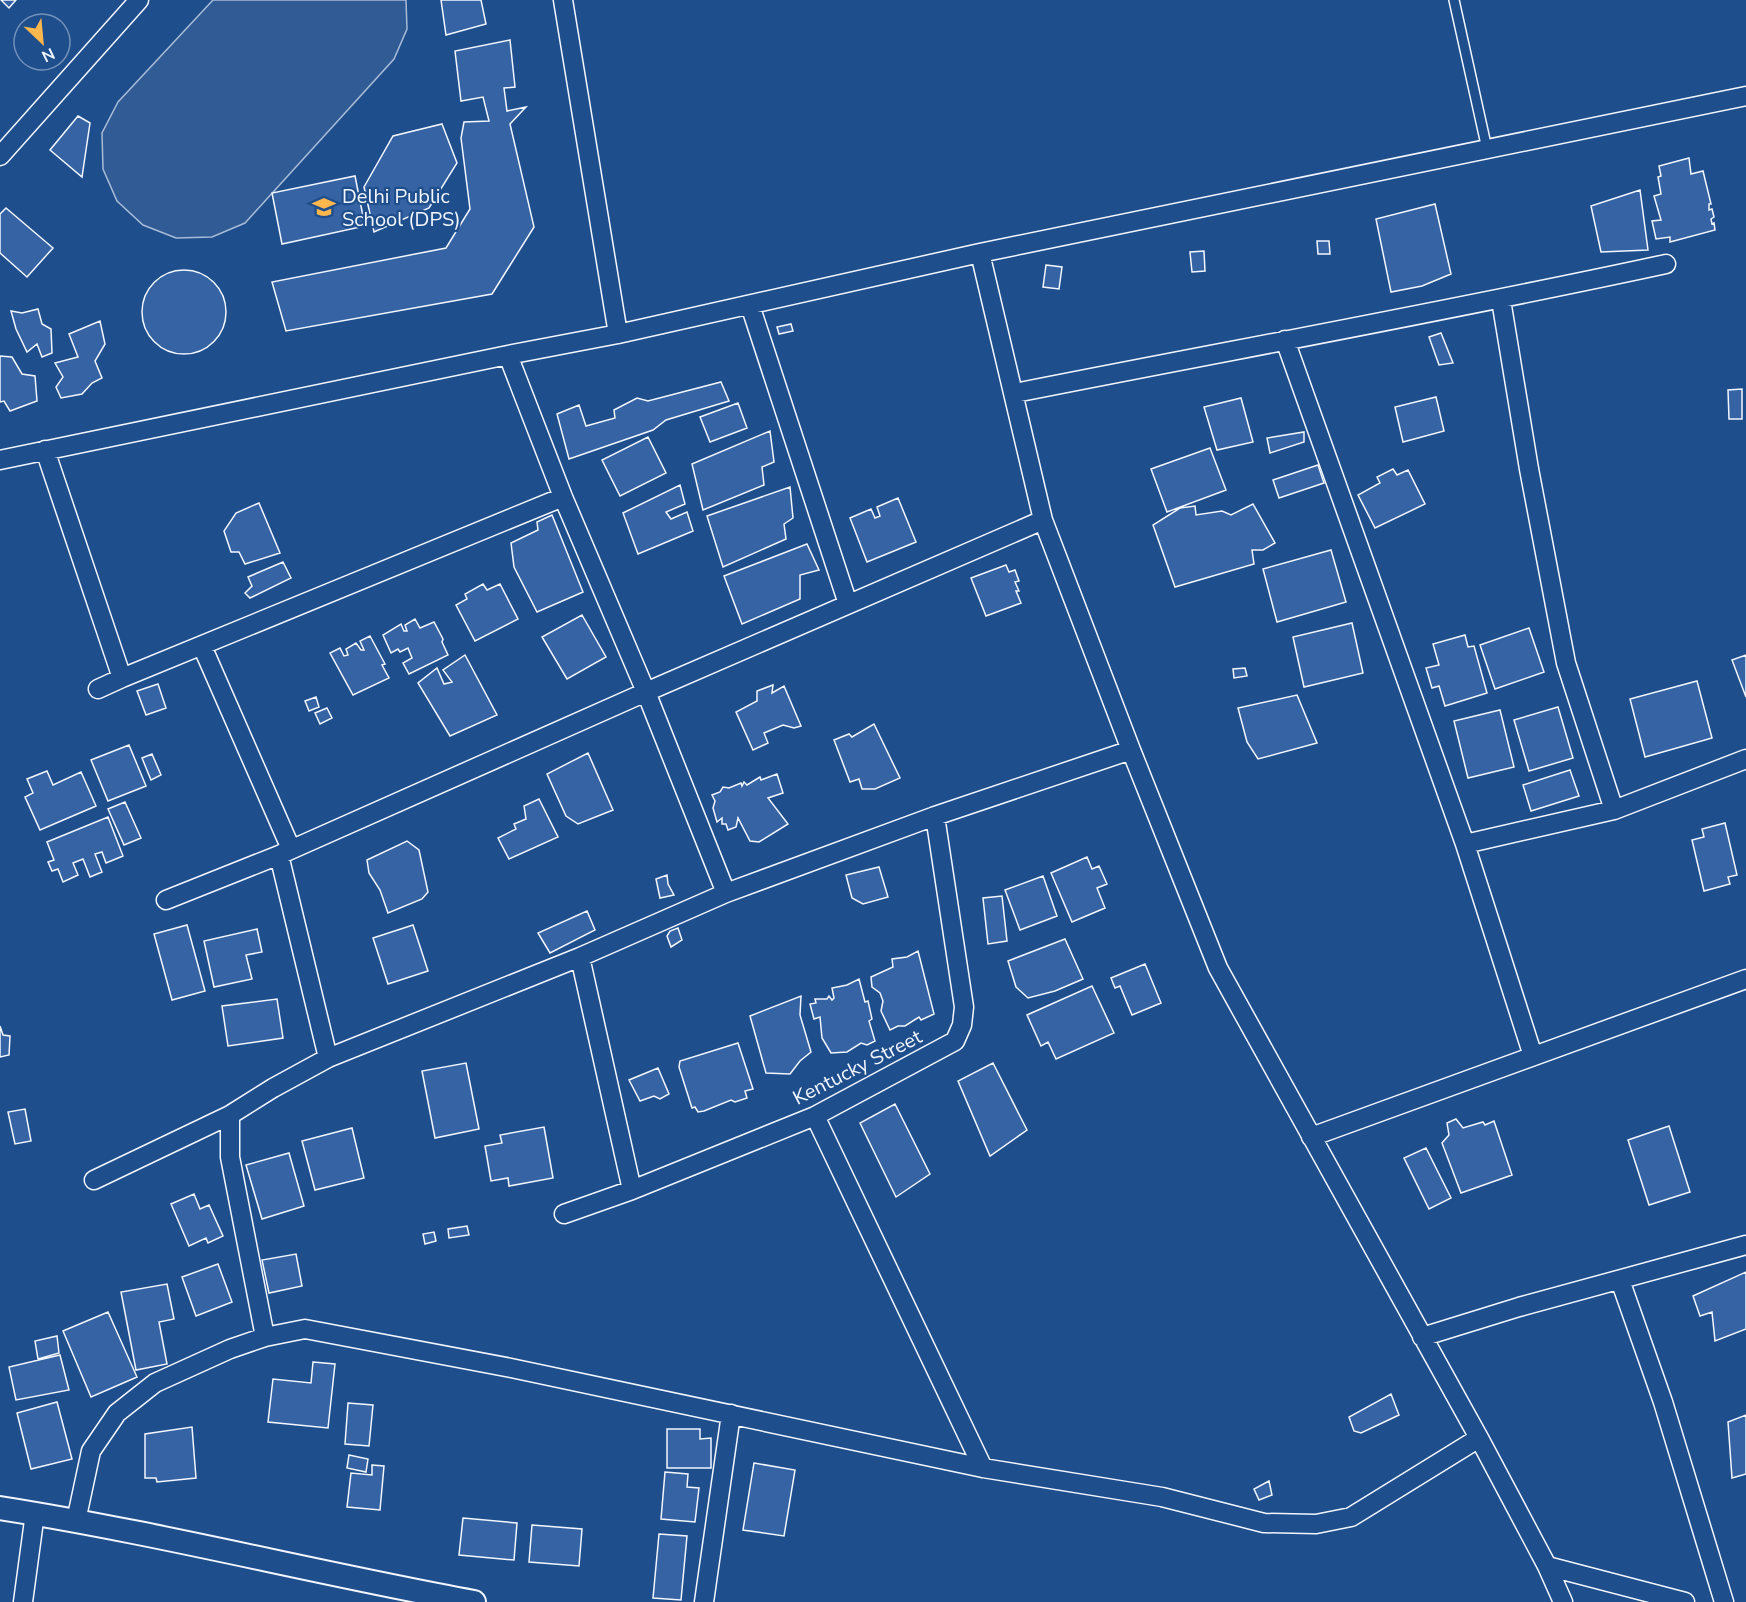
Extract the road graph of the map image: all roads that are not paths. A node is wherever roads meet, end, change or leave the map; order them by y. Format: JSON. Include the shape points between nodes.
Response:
{"nodes":[{"id":1,"x":139,"y":0,"type":"edge"},
{"id":2,"x":563,"y":0,"type":"edge"},
{"id":3,"x":1454,"y":0,"type":"edge"},
{"id":4,"x":1746,"y":96,"type":"edge"},
{"id":5,"x":1487,"y":149,"type":"junction"},
{"id":6,"x":0,"y":156,"type":"edge"},
{"id":7,"x":980,"y":253,"type":"junction"},
{"id":8,"x":1666,"y":264,"type":"dead end"},
{"id":9,"x":1501,"y":300,"type":"junction"},
{"id":10,"x":750,"y":305,"type":"junction"},
{"id":11,"x":618,"y":334,"type":"junction"},
{"id":12,"x":1285,"y":340,"type":"junction"},
{"id":13,"x":508,"y":355,"type":"junction"},
{"id":14,"x":1015,"y":393,"type":"junction"},
{"id":15,"x":45,"y":450,"type":"junction"},
{"id":16,"x":0,"y":460,"type":"edge"},
{"id":17,"x":563,"y":497,"type":"junction"},
{"id":18,"x":1043,"y":520,"type":"junction"},
{"id":19,"x":848,"y":604,"type":"junction"},
{"id":20,"x":202,"y":646,"type":"junction"},
{"id":21,"x":122,"y":678,"type":"junction"},
{"id":22,"x":98,"y":689,"type":"dead end"},
{"id":23,"x":646,"y":692,"type":"junction"},
{"id":24,"x":1131,"y":750,"type":"junction"},
{"id":25,"x":1746,"y":759,"type":"edge"},
{"id":26,"x":1614,"y":810,"type":"junction"},
{"id":27,"x":935,"y":816,"type":"junction"},
{"id":28,"x":1465,"y":844,"type":"junction"},
{"id":29,"x":285,"y":852,"type":"junction"},
{"id":30,"x":726,"y":893,"type":"junction"},
{"id":31,"x":166,"y":900,"type":"dead end"},
{"id":32,"x":580,"y":957,"type":"junction"},
{"id":33,"x":1746,"y":979,"type":"edge"},
{"id":34,"x":1533,"y":1056,"type":"junction"},
{"id":35,"x":328,"y":1058,"type":"junction"},
{"id":36,"x":230,"y":1115,"type":"junction"},
{"id":37,"x":815,"y":1116,"type":"junction"},
{"id":38,"x":1311,"y":1137,"type":"junction"},
{"id":39,"x":94,"y":1180,"type":"dead end"},
{"id":40,"x":632,"y":1190,"type":"junction"},
{"id":41,"x":564,"y":1214,"type":"dead end"},
{"id":42,"x":1746,"y":1245,"type":"edge"},
{"id":43,"x":1620,"y":1280,"type":"junction"},
{"id":44,"x":266,"y":1336,"type":"junction"},
{"id":45,"x":1422,"y":1337,"type":"junction"},
{"id":46,"x":731,"y":1414,"type":"junction"},
{"id":47,"x":1479,"y":1438,"type":"junction"},
{"id":48,"x":983,"y":1468,"type":"junction"},
{"id":49,"x":0,"y":1508,"type":"edge"},
{"id":50,"x":35,"y":1513,"type":"junction"},
{"id":51,"x":76,"y":1521,"type":"junction"},
{"id":52,"x":1547,"y":1566,"type":"junction"},
{"id":53,"x":23,"y":1602,"type":"edge"},
{"id":54,"x":474,"y":1602,"type":"edge"},
{"id":55,"x":704,"y":1602,"type":"edge"},
{"id":56,"x":1563,"y":1602,"type":"edge"},
{"id":57,"x":1685,"y":1602,"type":"edge"},
{"id":58,"x":1724,"y":1602,"type":"edge"}],
"edges":[{"from":1,"to":6,"type":"street"},
{"from":2,"to":11,"type":"street"},
{"from":3,"to":5,"type":"lane"},
{"from":4,"to":5,"type":"street"},
{"from":5,"to":7,"type":"street"},
{"from":7,"to":10,"type":"street"},
{"from":7,"to":14,"type":"street"},
{"from":8,"to":9,"type":"street"},
{"from":9,"to":12,"type":"street"},
{"from":9,"to":26,"type":"street","via":[[1566,663]]},
{"from":10,"to":11,"type":"street"},
{"from":10,"to":19,"type":"street"},
{"from":11,"to":13,"type":"street"},
{"from":12,"to":14,"type":"street"},
{"from":12,"to":28,"type":"street"},
{"from":13,"to":15,"type":"street"},
{"from":13,"to":17,"type":"street"},
{"from":14,"to":18,"type":"street"},
{"from":15,"to":16,"type":"street"},
{"from":15,"to":21,"type":"street"},
{"from":17,"to":20,"type":"street"},
{"from":17,"to":23,"type":"street"},
{"from":18,"to":19,"type":"street"},
{"from":18,"to":24,"type":"street"},
{"from":19,"to":23,"type":"street"},
{"from":20,"to":21,"type":"street"},
{"from":20,"to":29,"type":"street"},
{"from":21,"to":22,"type":"street"},
{"from":23,"to":29,"type":"street"},
{"from":23,"to":30,"type":"street"},
{"from":24,"to":27,"type":"street"},
{"from":24,"to":38,"type":"street","via":[[1218,968]]},
{"from":25,"to":26,"type":"street"},
{"from":26,"to":28,"type":"street"},
{"from":27,"to":30,"type":"street"},
{"from":27,"to":37,"type":"street","name":"Kentucky Street","via":[[964,1007],[956,1041]]},
{"from":28,"to":34,"type":"street"},
{"from":29,"to":31,"type":"street"},
{"from":29,"to":35,"type":"street"},
{"from":30,"to":32,"type":"street"},
{"from":32,"to":35,"type":"street"},
{"from":32,"to":40,"type":"street"},
{"from":33,"to":34,"type":"street"},
{"from":34,"to":38,"type":"street"},
{"from":35,"to":36,"type":"street"},
{"from":36,"to":39,"type":"street"},
{"from":36,"to":44,"type":"street","via":[[231,1167]]},
{"from":37,"to":40,"type":"street","name":"Kentucky Street"},
{"from":37,"to":48,"type":"street"},
{"from":38,"to":45,"type":"street"},
{"from":40,"to":41,"type":"street","name":"Kentucky Street"},
{"from":42,"to":43,"type":"street"},
{"from":43,"to":45,"type":"street"},
{"from":43,"to":58,"type":"street","via":[[1663,1402]]},
{"from":44,"to":46,"type":"street","via":[[305,1329]]},
{"from":44,"to":51,"type":"street","via":[[155,1383],[117,1413],[91,1451]]},
{"from":45,"to":47,"type":"street"},
{"from":46,"to":48,"type":"street"},
{"from":46,"to":55,"type":"street"},
{"from":47,"to":48,"type":"street","via":[[1351,1517],[1316,1524],[1264,1523],[1162,1497]]},
{"from":47,"to":52,"type":"street"},
{"from":49,"to":50,"type":"street"},
{"from":50,"to":51,"type":"street"},
{"from":50,"to":53,"type":"street"},
{"from":51,"to":54,"type":"street"},
{"from":52,"to":56,"type":"street"},
{"from":52,"to":57,"type":"street"}]}
